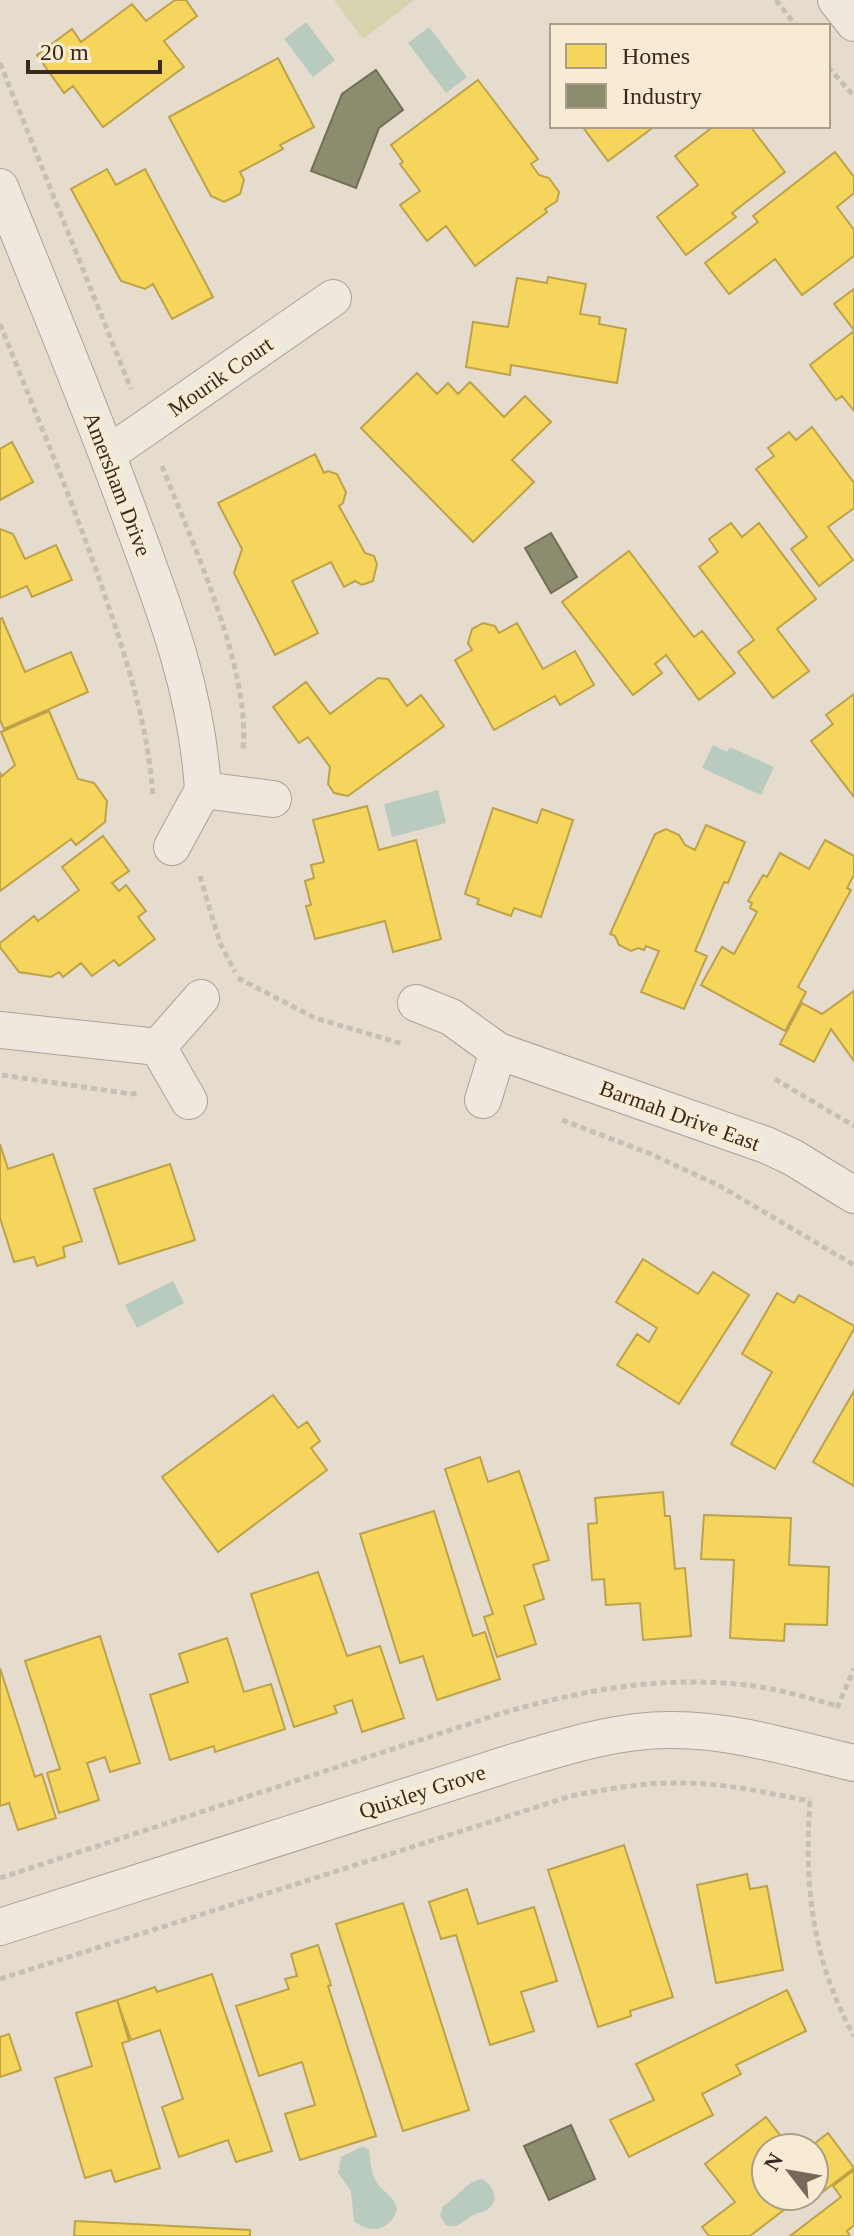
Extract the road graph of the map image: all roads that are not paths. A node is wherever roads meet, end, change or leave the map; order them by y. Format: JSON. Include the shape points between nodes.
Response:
{"nodes":[{"id":1,"x":836,"y":0,"type":"edge"},
{"id":2,"x":854,"y":23,"type":"edge"},
{"id":3,"x":0,"y":187,"type":"edge"},
{"id":4,"x":333,"y":298,"type":"dead end"},
{"id":5,"x":108,"y":454,"type":"junction"},
{"id":6,"x":203,"y":790,"type":"junction"},
{"id":7,"x":273,"y":799,"type":"dead end"},
{"id":8,"x":172,"y":847,"type":"dead end"},
{"id":9,"x":201,"y":998,"type":"dead end"},
{"id":10,"x":416,"y":1003,"type":"dead end"},
{"id":11,"x":0,"y":1030,"type":"edge"},
{"id":12,"x":158,"y":1047,"type":"junction"},
{"id":13,"x":498,"y":1051,"type":"junction"},
{"id":14,"x":483,"y":1100,"type":"dead end"},
{"id":15,"x":189,"y":1101,"type":"dead end"},
{"id":16,"x":854,"y":1195,"type":"edge"},
{"id":17,"x":854,"y":1763,"type":"edge"},
{"id":18,"x":0,"y":1927,"type":"edge"}],
"edges":[{"from":1,"to":2,"type":"street"},
{"from":3,"to":5,"type":"street","name":"Amersham Drive"},
{"from":4,"to":5,"type":"street","name":"Mourik Court"},
{"from":5,"to":6,"type":"street","name":"Amersham Drive","via":[[183,671],[194,711]]},
{"from":6,"to":7,"type":"street"},
{"from":6,"to":8,"type":"street"},
{"from":9,"to":12,"type":"street"},
{"from":10,"to":13,"type":"street","name":"Barmah Drive East","via":[[451,1017]]},
{"from":11,"to":12,"type":"street"},
{"from":12,"to":15,"type":"street"},
{"from":13,"to":14,"type":"street"},
{"from":13,"to":16,"type":"street","name":"Barmah Drive East","via":[[766,1145]]},
{"from":17,"to":18,"type":"street","name":"Quixley Grove","via":[[703,1731],[604,1738],[517,1761]]}]}
